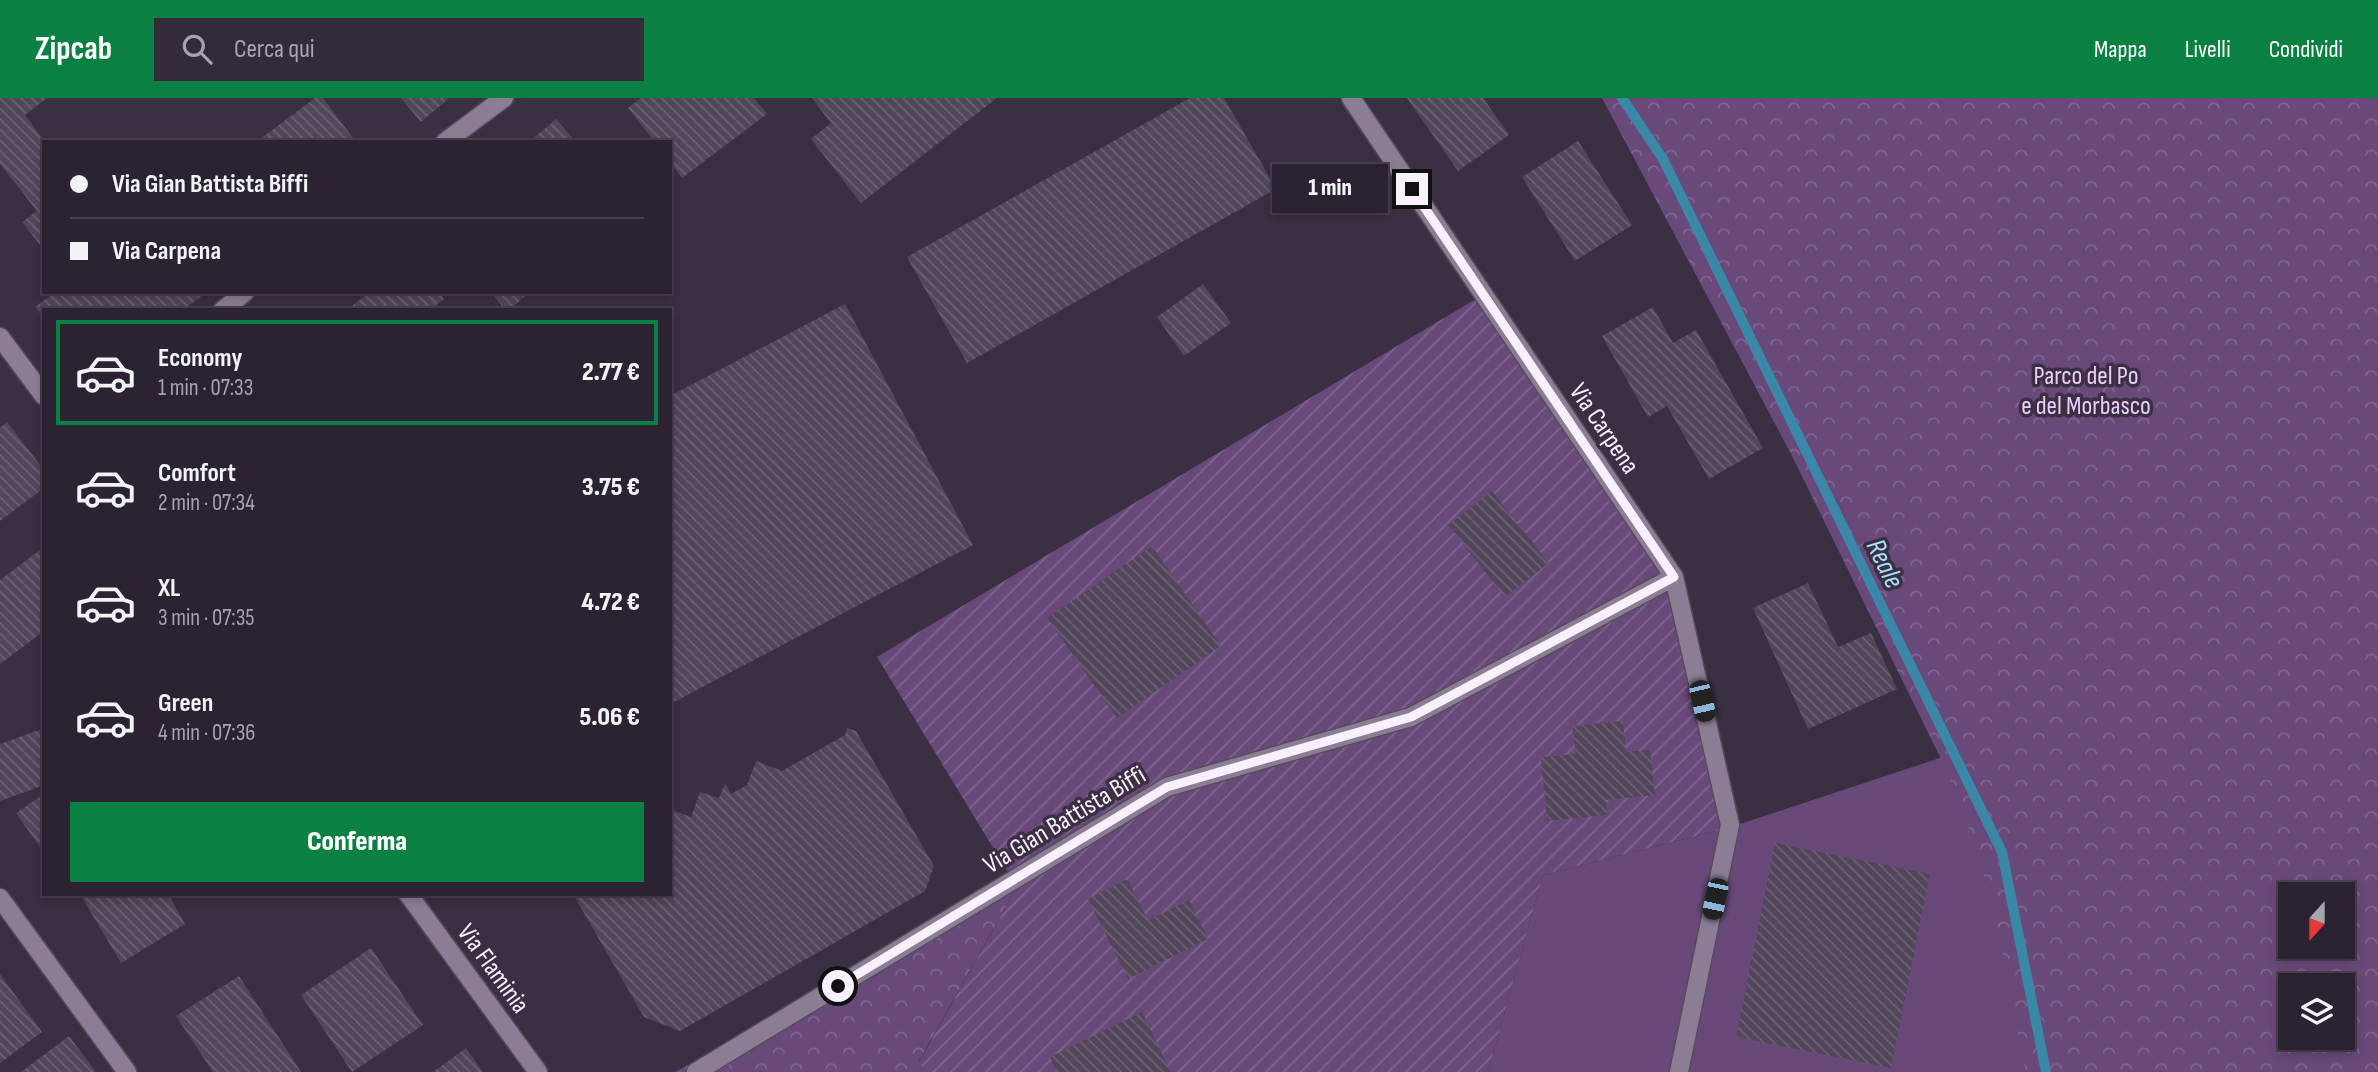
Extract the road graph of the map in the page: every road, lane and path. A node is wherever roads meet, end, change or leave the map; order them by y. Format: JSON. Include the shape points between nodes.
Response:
{"nodes":[{"id":1,"x":504,"y":98,"type":"edge"},
{"id":2,"x":1351,"y":98,"type":"edge"},
{"id":3,"x":449,"y":140,"type":"edge"},
{"id":4,"x":243,"y":294,"type":"edge"},
{"id":5,"x":225,"y":308,"type":"edge"},
{"id":6,"x":0,"y":337,"type":"edge"},
{"id":7,"x":42,"y":393,"type":"edge"},
{"id":8,"x":1674,"y":577,"type":"junction"},
{"id":9,"x":409,"y":896,"type":"edge"},
{"id":10,"x":0,"y":898,"type":"edge"},
{"id":11,"x":127,"y":1072,"type":"edge"},
{"id":12,"x":538,"y":1072,"type":"edge"},
{"id":13,"x":696,"y":1072,"type":"edge"},
{"id":14,"x":1679,"y":1072,"type":"edge"}],
"edges":[{"from":1,"to":3,"type":"street"},
{"from":2,"to":8,"type":"street","name":"Via Carpena"},
{"from":4,"to":5,"type":"street"},
{"from":6,"to":7,"type":"street"},
{"from":8,"to":13,"type":"street","name":"Via Gian Battista Biffi","via":[[1411,717],[1167,787]]},
{"from":8,"to":14,"type":"street","name":"Via Carpena","via":[[1730,825]]},
{"from":9,"to":12,"type":"street","name":"Via Flaminia"},
{"from":10,"to":11,"type":"street"}]}
